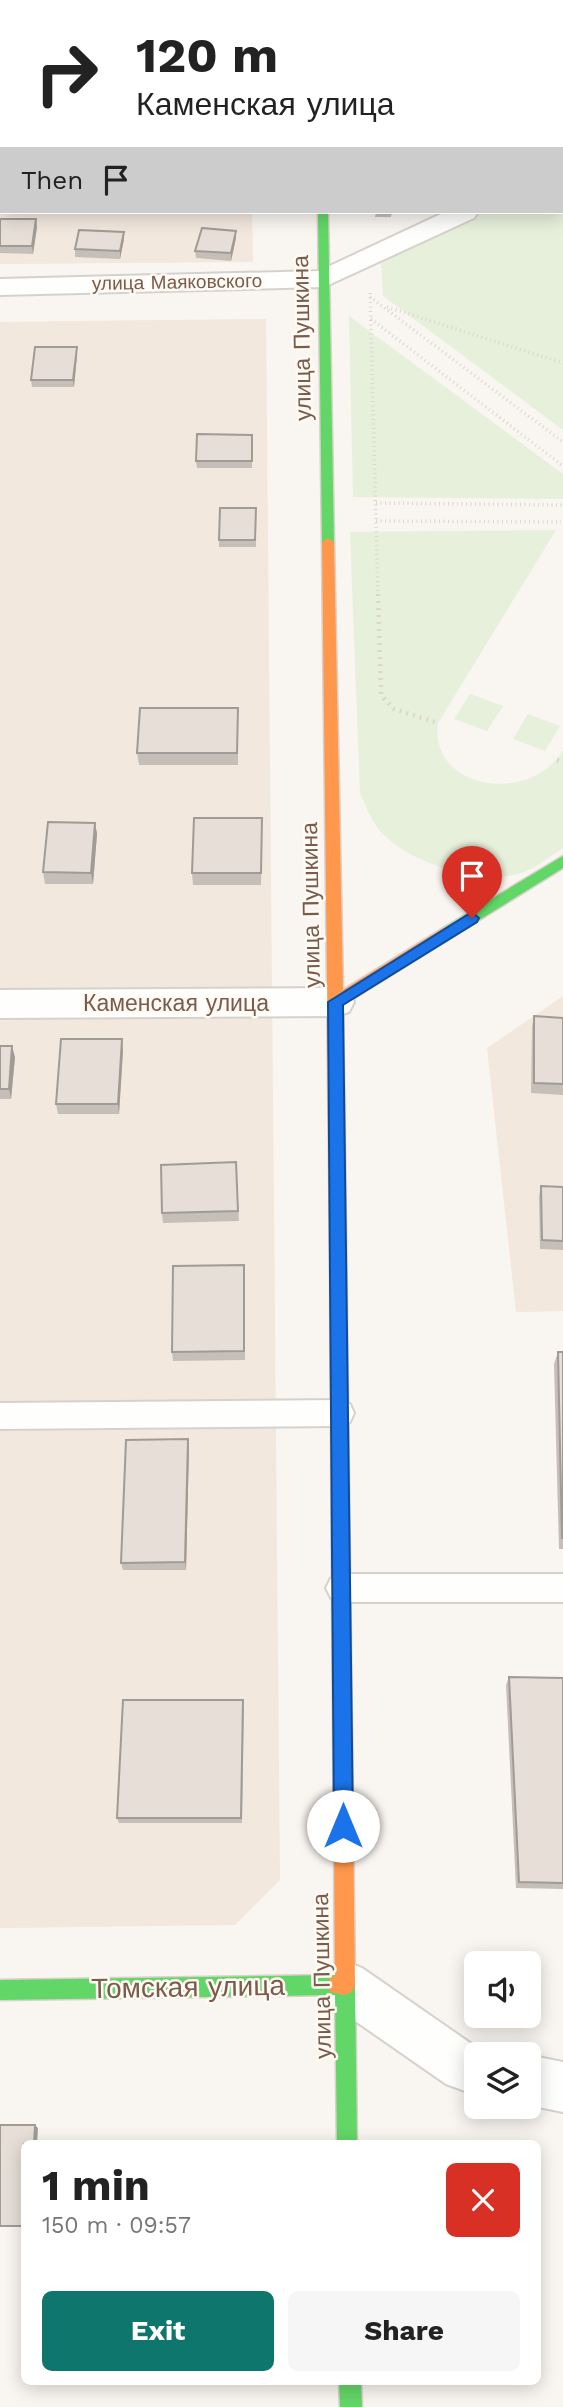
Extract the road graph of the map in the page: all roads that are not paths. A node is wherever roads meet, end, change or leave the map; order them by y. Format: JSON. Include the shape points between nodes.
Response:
{"nodes":[{"id":1,"x":323,"y":214,"type":"edge"},
{"id":2,"x":461,"y":214,"type":"edge"},
{"id":3,"x":324,"y":279,"type":"junction"},
{"id":4,"x":0,"y":287,"type":"edge"},
{"id":5,"x":563,"y":861,"type":"edge"},
{"id":6,"x":336,"y":1002,"type":"junction"},
{"id":7,"x":0,"y":1004,"type":"edge"},
{"id":8,"x":340,"y":1413,"type":"junction"},
{"id":9,"x":0,"y":1416,"type":"edge"},
{"id":10,"x":341,"y":1588,"type":"junction"},
{"id":11,"x":563,"y":1588,"type":"edge"},
{"id":12,"x":345,"y":1986,"type":"junction"},
{"id":13,"x":0,"y":1990,"type":"edge"},
{"id":14,"x":464,"y":2067,"type":"edge"},
{"id":15,"x":541,"y":2083,"type":"edge"},
{"id":16,"x":563,"y":2087,"type":"edge"},
{"id":17,"x":347,"y":2140,"type":"edge"},
{"id":18,"x":350,"y":2385,"type":"edge"},
{"id":19,"x":351,"y":2407,"type":"edge"}],
"edges":[{"from":1,"to":3,"type":"main road","name":"улица Пушкина"},
{"from":2,"to":3,"type":"street","name":"улица Маяковского"},
{"from":3,"to":4,"type":"street","name":"улица Маяковского"},
{"from":3,"to":6,"type":"main road","name":"улица Пушкина"},
{"from":5,"to":6,"type":"main road"},
{"from":6,"to":7,"type":"street","name":"Каменская улица"},
{"from":6,"to":8,"type":"main road","name":"улица Пушкина"},
{"from":8,"to":9,"type":"lane"},
{"from":8,"to":10,"type":"main road","name":"улица Пушкина"},
{"from":10,"to":11,"type":"lane"},
{"from":10,"to":12,"type":"main road","name":"улица Пушкина"},
{"from":12,"to":13,"type":"main road","name":"Томская улица"},
{"from":12,"to":14,"type":"street"},
{"from":12,"to":17,"type":"main road","name":"улица Пушкина"},
{"from":15,"to":16,"type":"street"},
{"from":18,"to":19,"type":"main road"}]}
